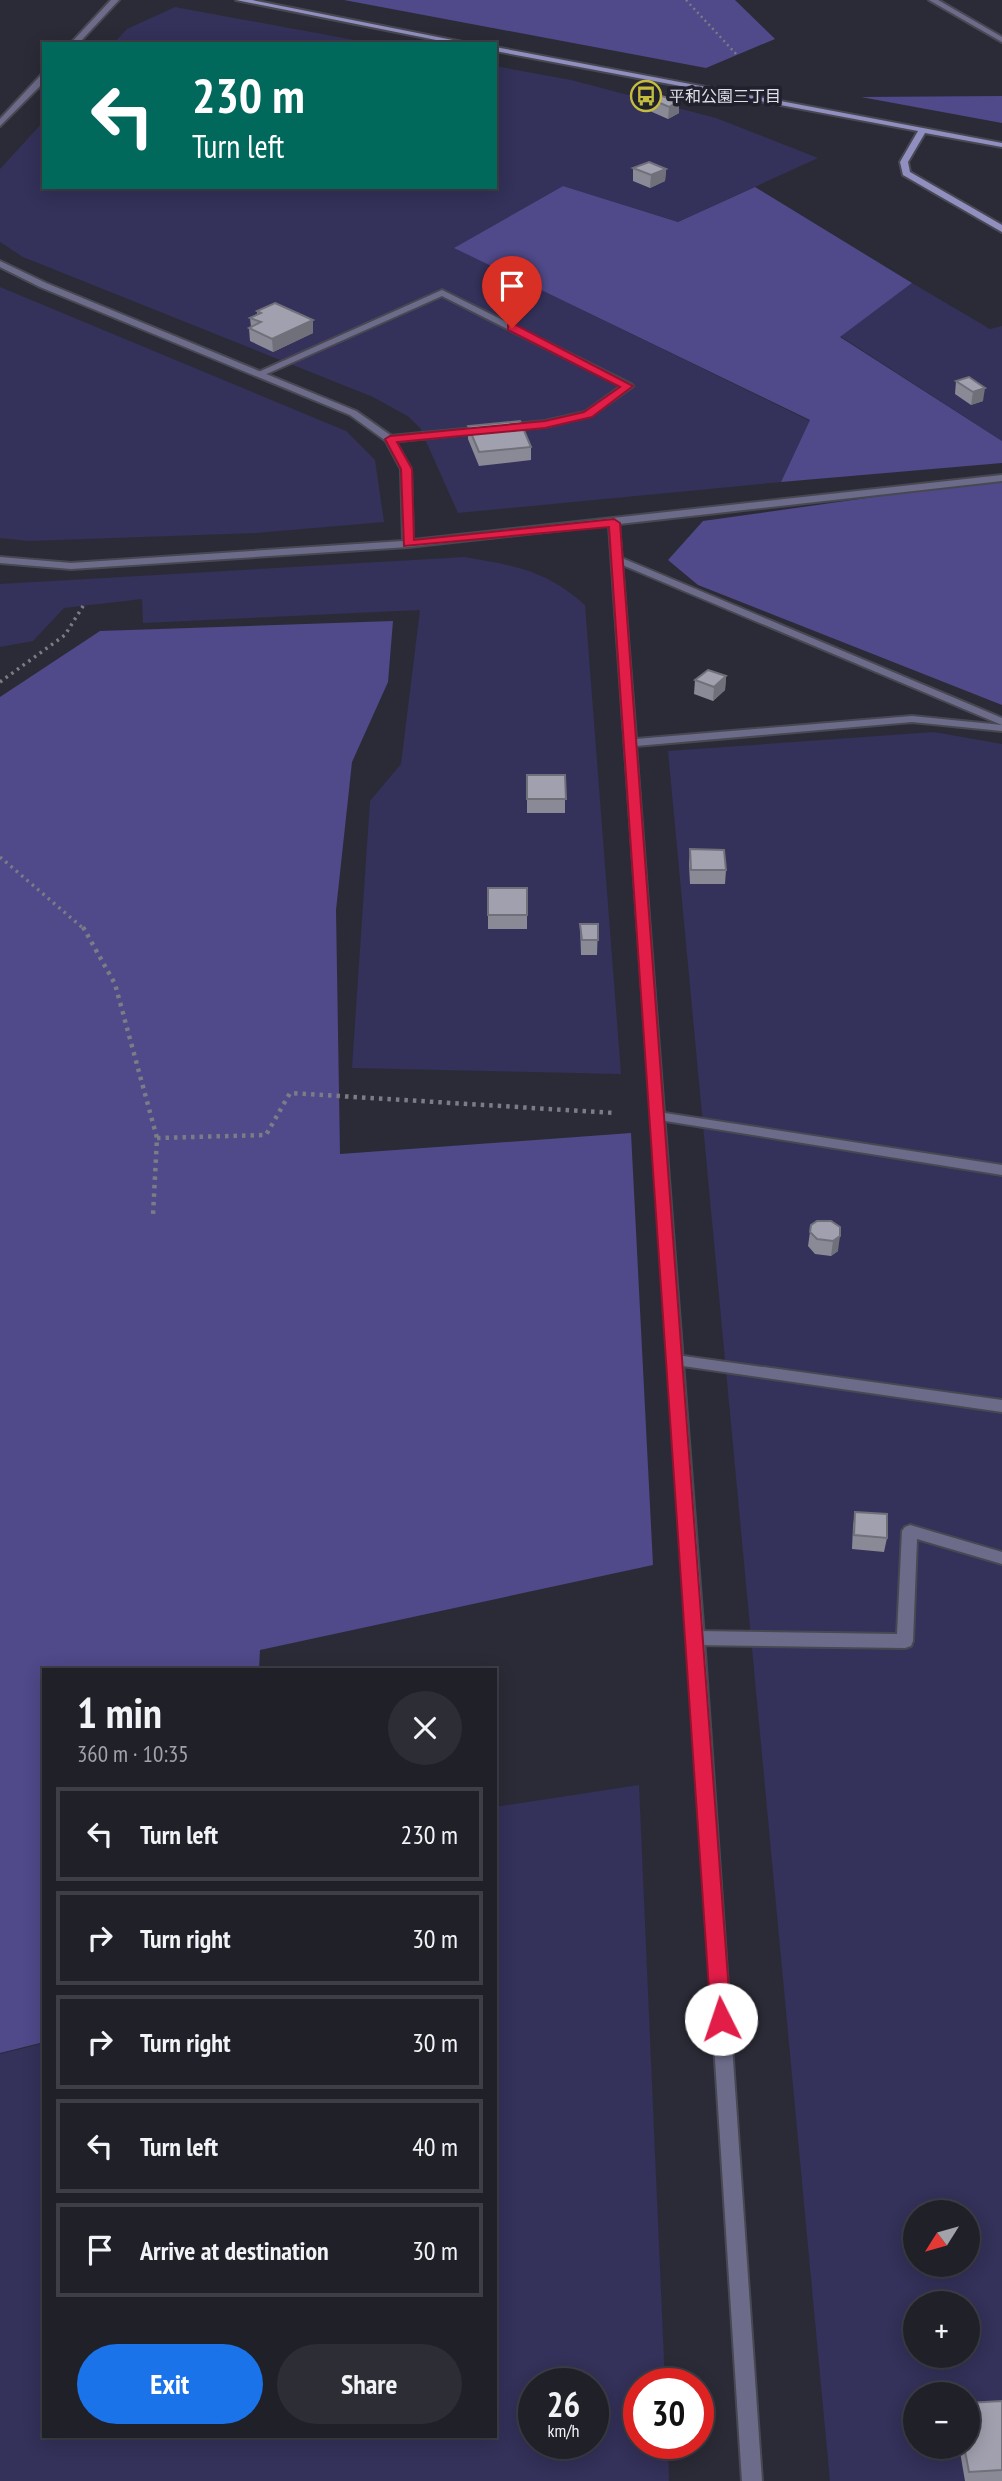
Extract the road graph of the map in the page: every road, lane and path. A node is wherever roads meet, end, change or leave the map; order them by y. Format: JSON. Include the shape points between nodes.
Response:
{"nodes":[{"id":1,"x":115,"y":0,"type":"edge"},
{"id":2,"x":240,"y":0,"type":"edge"},
{"id":3,"x":686,"y":0,"type":"edge"},
{"id":4,"x":933,"y":0,"type":"edge"},
{"id":5,"x":1002,"y":40,"type":"edge"},
{"id":6,"x":76,"y":42,"type":"edge"},
{"id":7,"x":459,"y":42,"type":"edge"},
{"id":8,"x":497,"y":49,"type":"edge"},
{"id":9,"x":42,"y":78,"type":"edge"},
{"id":10,"x":734,"y":94,"type":"junction"},
{"id":11,"x":0,"y":124,"type":"edge"},
{"id":12,"x":922,"y":131,"type":"junction"},
{"id":13,"x":1002,"y":145,"type":"edge"},
{"id":14,"x":1002,"y":229,"type":"edge"},
{"id":15,"x":0,"y":264,"type":"edge"},
{"id":16,"x":259,"y":374,"type":"junction"},
{"id":17,"x":390,"y":439,"type":"junction"},
{"id":18,"x":1002,"y":478,"type":"edge"},
{"id":19,"x":614,"y":523,"type":"junction"},
{"id":20,"x":408,"y":544,"type":"junction"},
{"id":21,"x":617,"y":559,"type":"junction"},
{"id":22,"x":0,"y":560,"type":"edge"},
{"id":23,"x":65,"y":635,"type":"dead end"},
{"id":24,"x":0,"y":682,"type":"edge"},
{"id":25,"x":1002,"y":722,"type":"edge"},
{"id":26,"x":1002,"y":728,"type":"edge"},
{"id":27,"x":630,"y":743,"type":"junction"},
{"id":28,"x":0,"y":857,"type":"edge"},
{"id":29,"x":658,"y":1116,"type":"junction"},
{"id":30,"x":157,"y":1138,"type":"junction"},
{"id":31,"x":1002,"y":1170,"type":"edge"},
{"id":32,"x":153,"y":1215,"type":"dead end"},
{"id":33,"x":676,"y":1360,"type":"junction"},
{"id":34,"x":1002,"y":1406,"type":"edge"},
{"id":35,"x":1002,"y":1558,"type":"edge"},
{"id":36,"x":696,"y":1638,"type":"junction"},
{"id":37,"x":752,"y":2481,"type":"edge"}],
"edges":[{"from":1,"to":6,"type":"street"},
{"from":2,"to":7,"type":"street"},
{"from":3,"to":10,"type":"path","via":[[745,64],[742,84]]},
{"from":4,"to":5,"type":"street"},
{"from":8,"to":10,"type":"street"},
{"from":9,"to":11,"type":"street"},
{"from":10,"to":12,"type":"street"},
{"from":12,"to":13,"type":"street"},
{"from":12,"to":14,"type":"street","via":[[904,162],[906,173]]},
{"from":15,"to":16,"type":"street"},
{"from":16,"to":17,"type":"street","via":[[353,413]]},
{"from":16,"to":17,"type":"street","via":[[442,293],[628,386],[588,414],[545,424]]},
{"from":17,"to":20,"type":"street","via":[[406,469]]},
{"from":18,"to":19,"type":"street"},
{"from":19,"to":20,"type":"street"},
{"from":19,"to":21,"type":"street"},
{"from":20,"to":22,"type":"street","via":[[71,566]]},
{"from":21,"to":25,"type":"street"},
{"from":21,"to":27,"type":"street"},
{"from":23,"to":24,"type":"path"},
{"from":26,"to":27,"type":"street","via":[[912,719]]},
{"from":27,"to":29,"type":"street"},
{"from":28,"to":30,"type":"path","via":[[81,924],[115,984]]},
{"from":29,"to":30,"type":"path","via":[[289,1093],[266,1135]]},
{"from":29,"to":31,"type":"street"},
{"from":29,"to":33,"type":"street"},
{"from":30,"to":32,"type":"path"},
{"from":33,"to":34,"type":"street"},
{"from":33,"to":36,"type":"street"},
{"from":35,"to":36,"type":"street","via":[[910,1531],[905,1642]]},
{"from":36,"to":37,"type":"street"}]}
